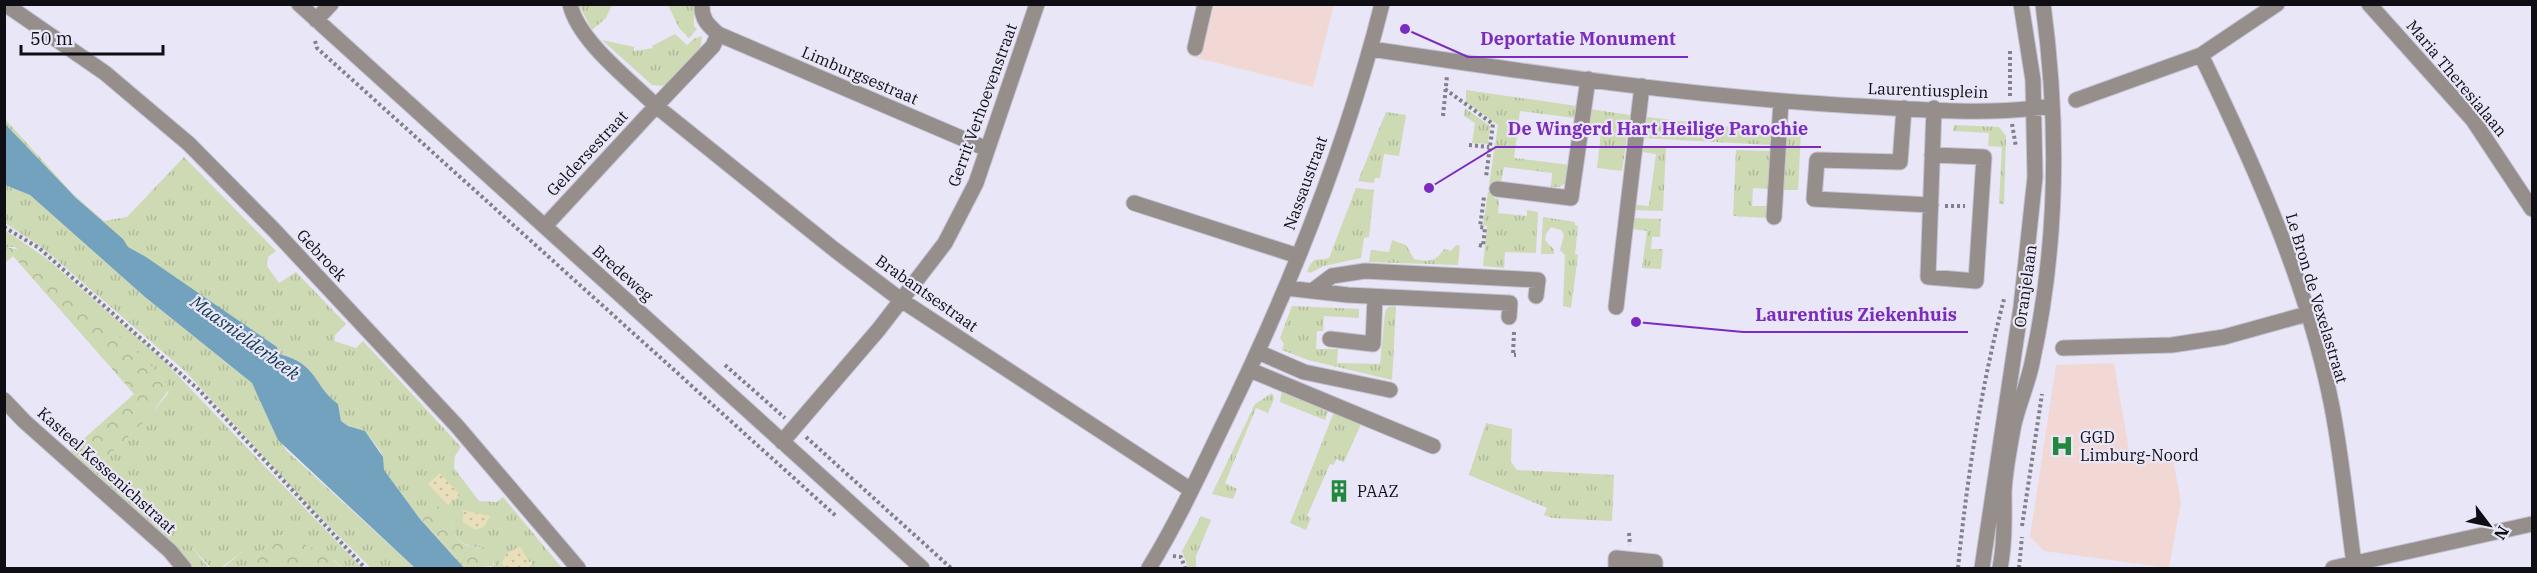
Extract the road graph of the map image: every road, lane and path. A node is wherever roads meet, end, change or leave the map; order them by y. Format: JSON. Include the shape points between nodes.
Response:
{"nodes":[{"id":1,"x":5,"y":4,"type":"edge"},
{"id":2,"x":299,"y":4,"type":"edge"},
{"id":3,"x":331,"y":4,"type":"edge"},
{"id":4,"x":570,"y":4,"type":"edge"},
{"id":5,"x":702,"y":4,"type":"edge"},
{"id":6,"x":1037,"y":4,"type":"edge"},
{"id":7,"x":1205,"y":4,"type":"edge"},
{"id":8,"x":1382,"y":4,"type":"edge"},
{"id":9,"x":2021,"y":4,"type":"edge"},
{"id":10,"x":2043,"y":4,"type":"edge"},
{"id":11,"x":2277,"y":4,"type":"edge"},
{"id":12,"x":2369,"y":4,"type":"edge"},
{"id":13,"x":316,"y":20,"type":"junction"},
{"id":14,"x":718,"y":34,"type":"junction"},
{"id":15,"x":314,"y":38,"type":"dead end"},
{"id":16,"x":2010,"y":42,"type":"dead end"},
{"id":17,"x":1195,"y":48,"type":"dead end"},
{"id":18,"x":1371,"y":49,"type":"junction"},
{"id":19,"x":2201,"y":55,"type":"junction"},
{"id":20,"x":1448,"y":61,"type":"junction"},
{"id":21,"x":1588,"y":80,"type":"junction"},
{"id":22,"x":1642,"y":86,"type":"junction"},
{"id":23,"x":1445,"y":89,"type":"junction"},
{"id":24,"x":2076,"y":100,"type":"dead end"},
{"id":25,"x":1781,"y":101,"type":"junction"},
{"id":26,"x":656,"y":106,"type":"junction"},
{"id":27,"x":2051,"y":106,"type":"junction"},
{"id":28,"x":1904,"y":108,"type":"junction"},
{"id":29,"x":1934,"y":108,"type":"junction"},
{"id":30,"x":2034,"y":108,"type":"junction"},
{"id":31,"x":2010,"y":111,"type":"junction"},
{"id":32,"x":1443,"y":116,"type":"dead end"},
{"id":33,"x":1469,"y":145,"type":"dead end"},
{"id":34,"x":1489,"y":147,"type":"junction"},
{"id":35,"x":987,"y":149,"type":"junction"},
{"id":36,"x":1932,"y":155,"type":"junction"},
{"id":37,"x":1497,"y":189,"type":"dead end"},
{"id":38,"x":1134,"y":203,"type":"dead end"},
{"id":39,"x":1931,"y":205,"type":"junction"},
{"id":40,"x":1980,"y":206,"type":"junction"},
{"id":41,"x":2532,"y":209,"type":"edge"},
{"id":42,"x":1774,"y":217,"type":"dead end"},
{"id":43,"x":544,"y":226,"type":"junction"},
{"id":44,"x":4,"y":227,"type":"edge"},
{"id":45,"x":1479,"y":245,"type":"dead end"},
{"id":46,"x":1298,"y":256,"type":"junction"},
{"id":47,"x":1286,"y":288,"type":"junction"},
{"id":48,"x":1312,"y":291,"type":"junction"},
{"id":49,"x":1536,"y":296,"type":"dead end"},
{"id":50,"x":1375,"y":297,"type":"junction"},
{"id":51,"x":901,"y":300,"type":"junction"},
{"id":52,"x":1616,"y":307,"type":"dead end"},
{"id":53,"x":2307,"y":314,"type":"junction"},
{"id":54,"x":1512,"y":322,"type":"joint"},
{"id":55,"x":1994,"y":338,"type":"dead end"},
{"id":56,"x":1330,"y":339,"type":"dead end"},
{"id":57,"x":2063,"y":348,"type":"dead end"},
{"id":58,"x":1258,"y":352,"type":"junction"},
{"id":59,"x":1516,"y":355,"type":"dead end"},
{"id":60,"x":1250,"y":370,"type":"junction"},
{"id":61,"x":1390,"y":390,"type":"dead end"},
{"id":62,"x":4,"y":400,"type":"edge"},
{"id":63,"x":776,"y":410,"type":"dead end"},
{"id":64,"x":795,"y":427,"type":"junction"},
{"id":65,"x":782,"y":442,"type":"junction"},
{"id":66,"x":1433,"y":446,"type":"dead end"},
{"id":67,"x":1971,"y":467,"type":"junction"},
{"id":68,"x":1981,"y":468,"type":"dead end"},
{"id":69,"x":1191,"y":490,"type":"junction"},
{"id":70,"x":842,"y":521,"type":"dead end"},
{"id":71,"x":2532,"y":524,"type":"edge"},
{"id":72,"x":2354,"y":564,"type":"junction"},
{"id":73,"x":1982,"y":567,"type":"edge"},
{"id":74,"x":184,"y":568,"type":"edge"},
{"id":75,"x":365,"y":568,"type":"edge"},
{"id":76,"x":578,"y":568,"type":"edge"},
{"id":77,"x":922,"y":568,"type":"edge"},
{"id":78,"x":951,"y":568,"type":"edge"},
{"id":79,"x":1149,"y":568,"type":"edge"},
{"id":80,"x":1616,"y":568,"type":"edge"},
{"id":81,"x":1655,"y":568,"type":"edge"},
{"id":82,"x":1958,"y":568,"type":"edge"},
{"id":83,"x":2002,"y":568,"type":"edge"},
{"id":84,"x":2333,"y":568,"type":"edge"}],
"edges":[{"from":1,"to":76,"type":"street","name":"Gebroek","via":[[105,73],[189,144],[457,426]]},
{"from":2,"to":13,"type":"street","name":"Bredeweg"},
{"from":3,"to":13,"type":"street"},
{"from":4,"to":26,"type":"street","name":"Brabantsestraat","via":[[586,36]]},
{"from":5,"to":14,"type":"street","via":[[707,24]]},
{"from":6,"to":35,"type":"street","name":"Gerrit Verhoevenstraat"},
{"from":7,"to":17,"type":"street"},
{"from":8,"to":18,"type":"street","name":"Nassaustraat"},
{"from":9,"to":30,"type":"street","name":"Oranjelaan"},
{"from":10,"to":27,"type":"street","name":"Oranjelaan","via":[[2052,77]]},
{"from":11,"to":19,"type":"street"},
{"from":12,"to":41,"type":"street","name":"Maria Theresialaan","via":[[2473,120]]},
{"from":13,"to":43,"type":"street","name":"Bredeweg"},
{"from":14,"to":26,"type":"street","name":"Geldersestraat","via":[[713,46]]},
{"from":14,"to":35,"type":"street","name":"Limburgsestraat"},
{"from":15,"to":70,"type":"path","via":[[317,48]]},
{"from":16,"to":31,"type":"path"},
{"from":18,"to":20,"type":"street","name":"Laurentiusplein"},
{"from":18,"to":46,"type":"street","name":"Nassaustraat"},
{"from":19,"to":24,"type":"street"},
{"from":19,"to":53,"type":"street","name":"Le Bron de Vexelastraat","via":[[2250,156]]},
{"from":20,"to":21,"type":"street","name":"Laurentiusplein"},
{"from":20,"to":23,"type":"path"},
{"from":21,"to":22,"type":"street","name":"Laurentiusplein"},
{"from":21,"to":37,"type":"street","via":[[1571,198]]},
{"from":22,"to":25,"type":"street","name":"Laurentiusplein"},
{"from":22,"to":52,"type":"street"},
{"from":23,"to":32,"type":"path"},
{"from":23,"to":34,"type":"path","via":[[1493,124]]},
{"from":25,"to":28,"type":"street","name":"Laurentiusplein"},
{"from":25,"to":42,"type":"street"},
{"from":26,"to":43,"type":"street","name":"Geldersestraat"},
{"from":26,"to":51,"type":"street","name":"Brabantsestraat"},
{"from":27,"to":30,"type":"street","name":"Laurentiusplein"},
{"from":27,"to":83,"type":"street","name":"Oranjelaan","via":[[2055,158],[2051,223],[2032,364],[2014,423],[2004,489]]},
{"from":28,"to":29,"type":"street","name":"Laurentiusplein"},
{"from":28,"to":39,"type":"street","via":[[1900,162],[1816,160],[1814,199]]},
{"from":29,"to":31,"type":"street","name":"Laurentiusplein"},
{"from":29,"to":36,"type":"street"},
{"from":30,"to":31,"type":"street","name":"Laurentiusplein"},
{"from":30,"to":73,"type":"street","name":"Oranjelaan","via":[[2035,177],[2028,244]]},
{"from":33,"to":34,"type":"path"},
{"from":34,"to":45,"type":"path","via":[[1480,227],[1485,228],[1483,246]]},
{"from":35,"to":51,"type":"street","name":"Gerrit Verhoevenstraat","via":[[976,183],[945,243]]},
{"from":36,"to":39,"type":"street"},
{"from":36,"to":40,"type":"street","via":[[1984,156]]},
{"from":38,"to":46,"type":"street"},
{"from":39,"to":40,"type":"path"},
{"from":39,"to":40,"type":"street","via":[[1929,277],[1976,281]]},
{"from":43,"to":65,"type":"street","name":"Bredeweg"},
{"from":44,"to":75,"type":"path","via":[[39,248],[199,390]]},
{"from":46,"to":47,"type":"street","name":"Nassaustraat"},
{"from":47,"to":48,"type":"street"},
{"from":47,"to":58,"type":"street","name":"Nassaustraat"},
{"from":48,"to":49,"type":"street","via":[[1332,276],[1365,271],[1538,280]]},
{"from":48,"to":50,"type":"street"},
{"from":50,"to":54,"type":"street","via":[[1510,303]]},
{"from":50,"to":56,"type":"street","via":[[1372,344]]},
{"from":51,"to":64,"type":"street","name":"Gerrit Verhoevenstraat"},
{"from":51,"to":69,"type":"street","name":"Brabantsestraat"},
{"from":53,"to":57,"type":"street","via":[[2224,337],[2172,345]]},
{"from":53,"to":72,"type":"street","name":"Le Bron de Vexelastraat","via":[[2332,406]]},
{"from":54,"to":59,"type":"path"},
{"from":55,"to":67,"type":"path","name":"Oranjelaan"},
{"from":58,"to":60,"type":"street","name":"Nassaustraat"},
{"from":58,"to":61,"type":"street","via":[[1304,372]]},
{"from":60,"to":66,"type":"street"},
{"from":60,"to":69,"type":"street","name":"Nassaustraat"},
{"from":62,"to":74,"type":"street","name":"Kasteel Kessenichstraat"},
{"from":63,"to":64,"type":"path"},
{"from":64,"to":65,"type":"street","name":"Gerrit Verhoevenstraat"},
{"from":64,"to":78,"type":"path"},
{"from":65,"to":77,"type":"street","name":"Bredeweg"},
{"from":67,"to":68,"type":"path"},
{"from":67,"to":82,"type":"path","name":"Oranjelaan"},
{"from":69,"to":79,"type":"street","name":"Nassaustraat"},
{"from":71,"to":72,"type":"street"},
{"from":72,"to":84,"type":"street"},
{"from":73,"to":83,"type":"street"},
{"from":80,"to":81,"type":"street","via":[[1616,558],[1655,562]]}]}
